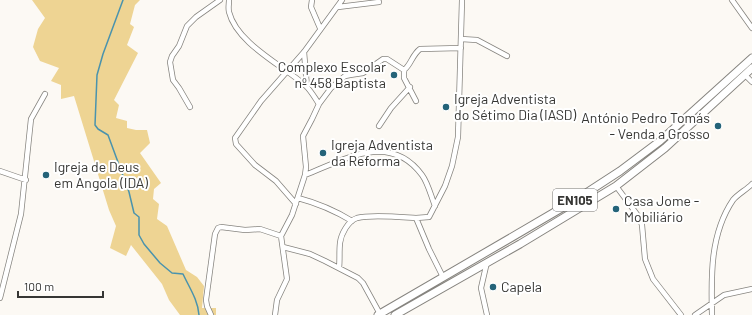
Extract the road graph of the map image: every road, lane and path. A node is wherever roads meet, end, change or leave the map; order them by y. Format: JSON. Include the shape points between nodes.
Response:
{"nodes":[{"id":1,"x":220,"y":0,"type":"edge"},
{"id":2,"x":229,"y":0,"type":"edge"},
{"id":3,"x":312,"y":0,"type":"edge"},
{"id":4,"x":342,"y":0,"type":"edge"},
{"id":5,"x":462,"y":0,"type":"edge"},
{"id":6,"x":732,"y":0,"type":"edge"},
{"id":7,"x":379,"y":2,"type":"dead end"},
{"id":8,"x":338,"y":7,"type":"junction"},
{"id":9,"x":320,"y":28,"type":"junction"},
{"id":10,"x":752,"y":28,"type":"edge"},
{"id":11,"x":461,"y":39,"type":"junction"},
{"id":12,"x":461,"y":48,"type":"junction"},
{"id":13,"x":304,"y":52,"type":"junction"},
{"id":14,"x":507,"y":56,"type":"dead end"},
{"id":15,"x":752,"y":58,"type":"edge"},
{"id":16,"x":752,"y":68,"type":"edge"},
{"id":17,"x":404,"y":70,"type":"junction"},
{"id":18,"x":286,"y":71,"type":"junction"},
{"id":19,"x":745,"y":75,"type":"junction"},
{"id":20,"x":752,"y":82,"type":"edge"},
{"id":21,"x":307,"y":87,"type":"junction"},
{"id":22,"x":410,"y":87,"type":"junction"},
{"id":23,"x":45,"y":94,"type":"dead end"},
{"id":24,"x":416,"y":101,"type":"dead end"},
{"id":25,"x":319,"y":104,"type":"junction"},
{"id":26,"x":190,"y":107,"type":"dead end"},
{"id":27,"x":379,"y":126,"type":"dead end"},
{"id":28,"x":0,"y":171,"type":"edge"},
{"id":29,"x":305,"y":175,"type":"junction"},
{"id":30,"x":26,"y":180,"type":"junction"},
{"id":31,"x":616,"y":186,"type":"junction"},
{"id":32,"x":751,"y":186,"type":"edge"},
{"id":33,"x":298,"y":198,"type":"junction"},
{"id":34,"x":296,"y":204,"type":"junction"},
{"id":35,"x":435,"y":206,"type":"junction"},
{"id":36,"x":416,"y":218,"type":"junction"},
{"id":37,"x":352,"y":221,"type":"junction"},
{"id":38,"x":281,"y":236,"type":"junction"},
{"id":39,"x":283,"y":247,"type":"junction"},
{"id":40,"x":487,"y":262,"type":"junction"},
{"id":41,"x":339,"y":268,"type":"junction"},
{"id":42,"x":443,"y":277,"type":"junction"},
{"id":43,"x":752,"y":289,"type":"edge"},
{"id":44,"x":0,"y":298,"type":"edge"},
{"id":45,"x":712,"y":304,"type":"junction"},
{"id":46,"x":211,"y":315,"type":"edge"},
{"id":47,"x":275,"y":315,"type":"edge"},
{"id":48,"x":379,"y":315,"type":"edge"},
{"id":49,"x":395,"y":315,"type":"edge"},
{"id":50,"x":487,"y":315,"type":"edge"},
{"id":51,"x":680,"y":315,"type":"edge"},
{"id":52,"x":695,"y":315,"type":"edge"},
{"id":53,"x":712,"y":315,"type":"edge"}],
"edges":[{"from":1,"to":26,"type":"street","via":[[187,26],[170,62],[173,80]]},
{"from":2,"to":18,"type":"street","via":[[228,10],[231,19],[240,32]]},
{"from":3,"to":9,"type":"street","via":[[311,7]]},
{"from":4,"to":8,"type":"street"},
{"from":5,"to":11,"type":"street"},
{"from":6,"to":10,"type":"street"},
{"from":7,"to":8,"type":"street"},
{"from":8,"to":9,"type":"street"},
{"from":9,"to":13,"type":"street"},
{"from":11,"to":12,"type":"street"},
{"from":11,"to":14,"type":"street","via":[[477,40]]},
{"from":12,"to":17,"type":"street","via":[[420,49]]},
{"from":12,"to":35,"type":"street","via":[[458,137],[452,166]]},
{"from":13,"to":18,"type":"street"},
{"from":13,"to":21,"type":"street"},
{"from":15,"to":42,"type":"main road","number":"EN105","via":[[660,141],[620,171]]},
{"from":16,"to":19,"type":"main road","number":"EN105"},
{"from":17,"to":22,"type":"street","via":[[404,78]]},
{"from":17,"to":25,"type":"street","via":[[383,59],[363,73],[345,76],[331,88]]},
{"from":18,"to":21,"type":"street"},
{"from":18,"to":34,"type":"street","via":[[252,113],[235,141],[255,165],[276,181]]},
{"from":19,"to":20,"type":"street"},
{"from":19,"to":31,"type":"main road","number":"EN105","via":[[665,148]]},
{"from":21,"to":25,"type":"street"},
{"from":22,"to":24,"type":"street"},
{"from":22,"to":27,"type":"street"},
{"from":23,"to":30,"type":"street","via":[[31,119]]},
{"from":25,"to":29,"type":"street","via":[[303,136]]},
{"from":28,"to":30,"type":"street"},
{"from":29,"to":33,"type":"street"},
{"from":29,"to":35,"type":"street","via":[[367,152],[394,153],[404,157],[422,176]]},
{"from":30,"to":44,"type":"street","via":[[21,214]]},
{"from":31,"to":40,"type":"main road","number":"EN105"},
{"from":31,"to":51,"type":"street","via":[[642,224],[645,259],[653,279]]},
{"from":32,"to":45,"type":"street","via":[[734,199],[722,220],[712,264]]},
{"from":33,"to":34,"type":"street"},
{"from":33,"to":37,"type":"street","via":[[320,204]]},
{"from":34,"to":38,"type":"street"},
{"from":35,"to":36,"type":"street","via":[[429,217]]},
{"from":36,"to":37,"type":"street","via":[[372,217]]},
{"from":36,"to":42,"type":"street"},
{"from":37,"to":41,"type":"street","via":[[340,242]]},
{"from":38,"to":39,"type":"street"},
{"from":38,"to":46,"type":"street","via":[[260,229],[218,228],[206,300]]},
{"from":39,"to":41,"type":"street","via":[[310,254]]},
{"from":39,"to":47,"type":"street","via":[[287,279],[277,300]]},
{"from":40,"to":49,"type":"main road","number":"EN105"},
{"from":40,"to":50,"type":"street","via":[[481,288]]},
{"from":41,"to":48,"type":"street","via":[[358,278]]},
{"from":42,"to":48,"type":"main road","number":"EN105"},
{"from":43,"to":45,"type":"street","via":[[724,296]]},
{"from":45,"to":52,"type":"street"},
{"from":45,"to":53,"type":"street"}]}
